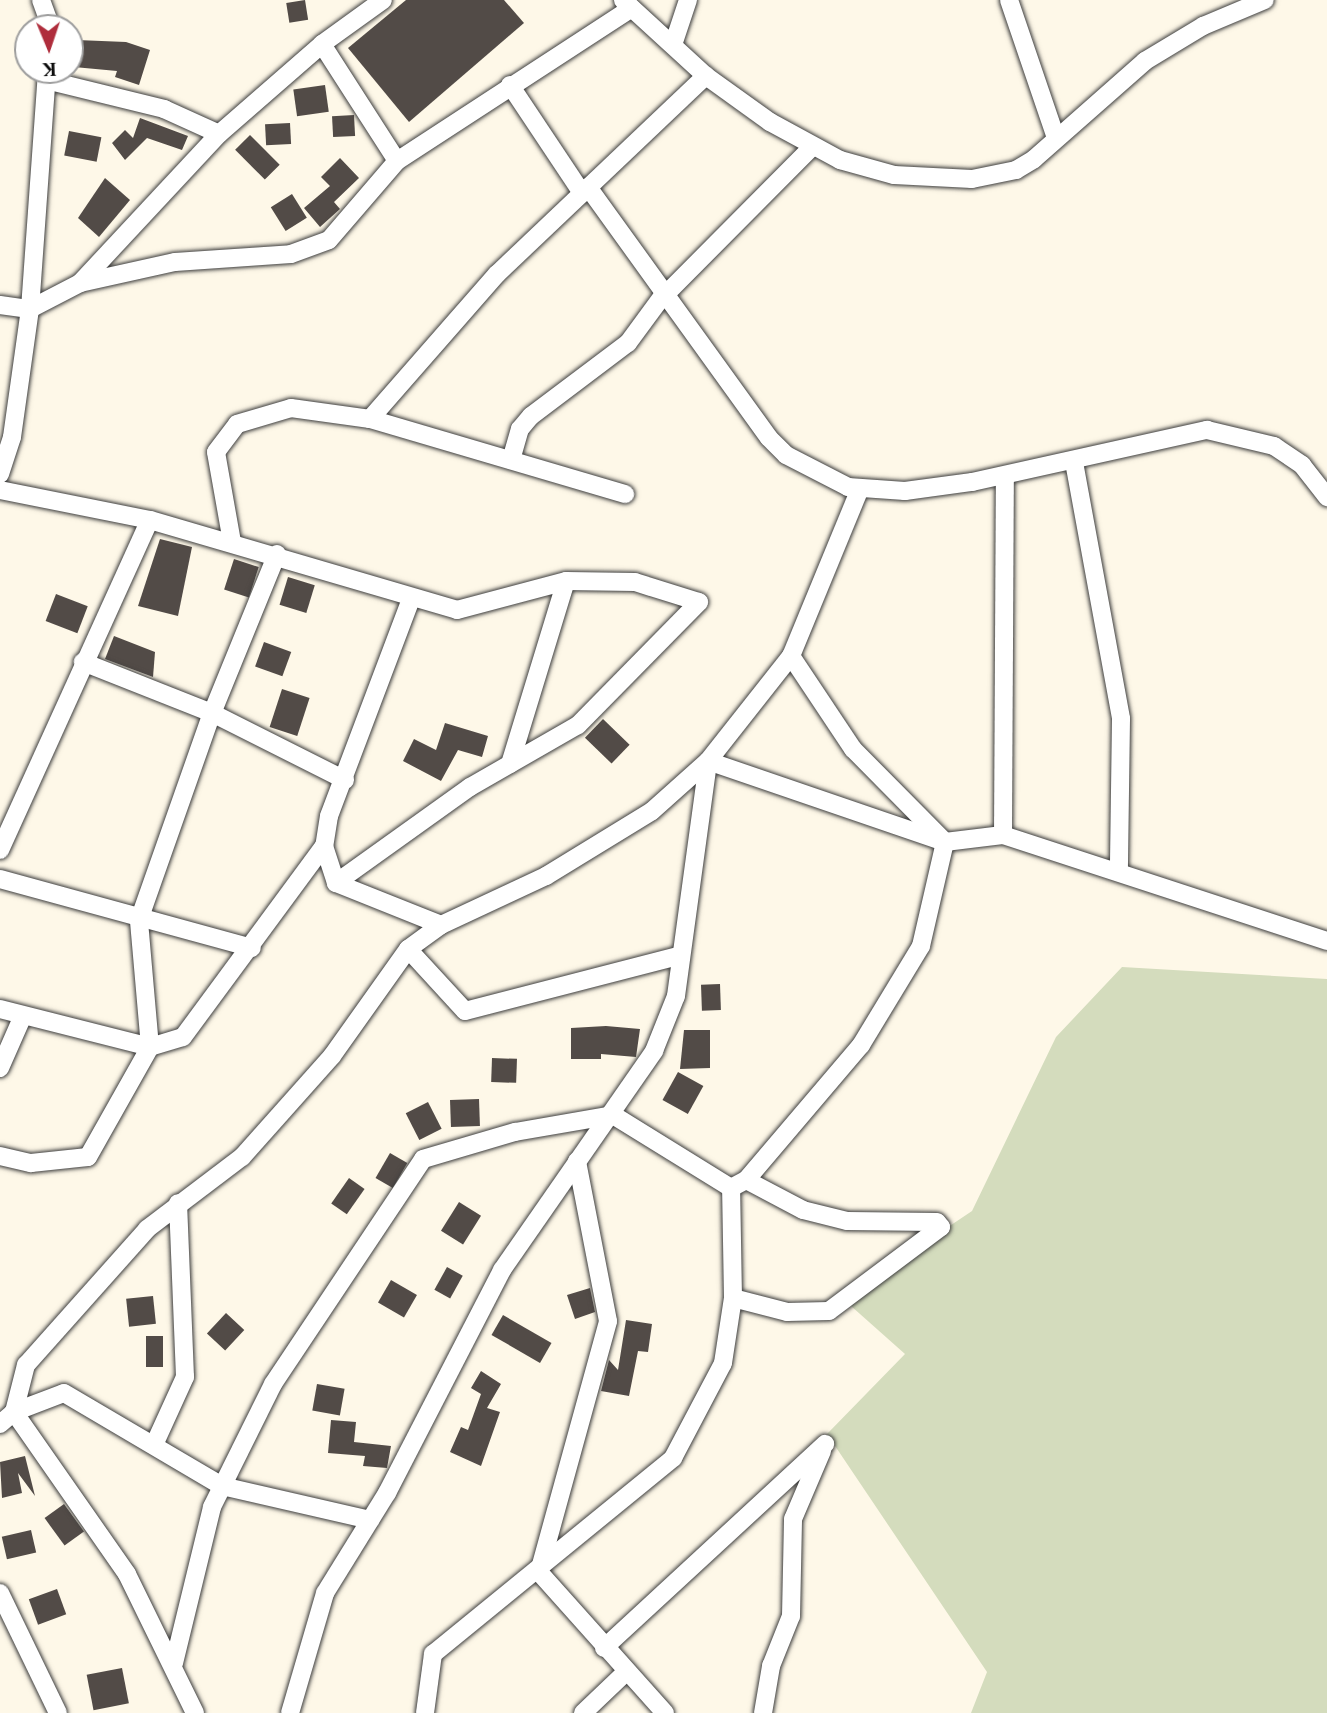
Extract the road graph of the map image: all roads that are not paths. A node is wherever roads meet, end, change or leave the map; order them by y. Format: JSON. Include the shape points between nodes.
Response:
{"nodes":[{"id":1,"x":383,"y":0,"type":"edge"},
{"id":2,"x":688,"y":0,"type":"edge"},
{"id":3,"x":1009,"y":0,"type":"edge"},
{"id":4,"x":1265,"y":0,"type":"edge"},
{"id":5,"x":628,"y":4,"type":"edge"},
{"id":6,"x":674,"y":42,"type":"junction"},
{"id":7,"x":322,"y":44,"type":"junction"},
{"id":8,"x":706,"y":76,"type":"junction"},
{"id":9,"x":46,"y":84,"type":"edge"},
{"id":10,"x":78,"y":84,"type":"edge"},
{"id":11,"x":510,"y":85,"type":"junction"},
{"id":12,"x":219,"y":134,"type":"junction"},
{"id":13,"x":1056,"y":138,"type":"junction"},
{"id":14,"x":813,"y":146,"type":"junction"},
{"id":15,"x":397,"y":162,"type":"junction"},
{"id":16,"x":585,"y":190,"type":"junction"},
{"id":17,"x":80,"y":283,"type":"junction"},
{"id":18,"x":665,"y":295,"type":"junction"},
{"id":19,"x":0,"y":305,"type":"edge"},
{"id":20,"x":30,"y":309,"type":"junction"},
{"id":21,"x":370,"y":419,"type":"junction"},
{"id":22,"x":511,"y":460,"type":"junction"},
{"id":23,"x":1074,"y":462,"type":"junction"},
{"id":24,"x":0,"y":474,"type":"edge"},
{"id":25,"x":1005,"y":476,"type":"junction"},
{"id":26,"x":0,"y":490,"type":"edge"},
{"id":27,"x":859,"y":491,"type":"junction"},
{"id":28,"x":625,"y":494,"type":"dead end"},
{"id":29,"x":1327,"y":497,"type":"edge"},
{"id":30,"x":150,"y":520,"type":"junction"},
{"id":31,"x":232,"y":542,"type":"junction"},
{"id":32,"x":277,"y":554,"type":"junction"},
{"id":33,"x":566,"y":581,"type":"junction"},
{"id":34,"x":411,"y":599,"type":"junction"},
{"id":35,"x":791,"y":656,"type":"junction"},
{"id":36,"x":83,"y":662,"type":"junction"},
{"id":37,"x":212,"y":713,"type":"junction"},
{"id":38,"x":708,"y":761,"type":"junction"},
{"id":39,"x":510,"y":764,"type":"junction"},
{"id":40,"x":345,"y":780,"type":"junction"},
{"id":41,"x":1003,"y":835,"type":"junction"},
{"id":42,"x":945,"y":842,"type":"junction"},
{"id":43,"x":324,"y":846,"type":"junction"},
{"id":44,"x":0,"y":850,"type":"edge"},
{"id":45,"x":1119,"y":870,"type":"junction"},
{"id":46,"x":0,"y":879,"type":"edge"},
{"id":47,"x":336,"y":883,"type":"junction"},
{"id":48,"x":139,"y":919,"type":"junction"},
{"id":49,"x":441,"y":925,"type":"junction"},
{"id":50,"x":1327,"y":941,"type":"edge"},
{"id":51,"x":252,"y":948,"type":"junction"},
{"id":52,"x":408,"y":949,"type":"junction"},
{"id":53,"x":681,"y":955,"type":"junction"},
{"id":54,"x":0,"y":1009,"type":"edge"},
{"id":55,"x":22,"y":1018,"type":"junction"},
{"id":56,"x":150,"y":1047,"type":"junction"},
{"id":57,"x":0,"y":1068,"type":"edge"},
{"id":58,"x":613,"y":1115,"type":"junction"},
{"id":59,"x":0,"y":1156,"type":"edge"},
{"id":60,"x":577,"y":1161,"type":"junction"},
{"id":61,"x":738,"y":1184,"type":"junction"},
{"id":62,"x":178,"y":1203,"type":"junction"},
{"id":63,"x":733,"y":1298,"type":"junction"},
{"id":64,"x":14,"y":1412,"type":"junction"},
{"id":65,"x":0,"y":1424,"type":"edge"},
{"id":66,"x":154,"y":1445,"type":"junction"},
{"id":67,"x":222,"y":1486,"type":"junction"},
{"id":68,"x":370,"y":1520,"type":"junction"},
{"id":69,"x":539,"y":1572,"type":"junction"},
{"id":70,"x":0,"y":1592,"type":"edge"},
{"id":71,"x":604,"y":1648,"type":"junction"},
{"id":72,"x":174,"y":1663,"type":"junction"},
{"id":73,"x":626,"y":1672,"type":"junction"},
{"id":74,"x":58,"y":1713,"type":"edge"},
{"id":75,"x":195,"y":1713,"type":"edge"},
{"id":76,"x":290,"y":1713,"type":"edge"},
{"id":77,"x":425,"y":1713,"type":"edge"},
{"id":78,"x":583,"y":1713,"type":"edge"},
{"id":79,"x":665,"y":1713,"type":"edge"},
{"id":80,"x":763,"y":1713,"type":"edge"}],
"edges":[{"from":1,"to":7,"type":"street"},
{"from":2,"to":6,"type":"street"},
{"from":3,"to":13,"type":"street"},
{"from":4,"to":13,"type":"street","via":[[1167,46]]},
{"from":5,"to":6,"type":"street"},
{"from":5,"to":11,"type":"street"},
{"from":6,"to":8,"type":"street"},
{"from":7,"to":12,"type":"street"},
{"from":7,"to":15,"type":"street"},
{"from":8,"to":14,"type":"street"},
{"from":8,"to":16,"type":"street"},
{"from":9,"to":20,"type":"street"},
{"from":10,"to":12,"type":"street","via":[[164,109]]},
{"from":11,"to":15,"type":"street"},
{"from":11,"to":16,"type":"street"},
{"from":12,"to":17,"type":"street"},
{"from":13,"to":14,"type":"street","via":[[1016,170],[972,179],[869,171]]},
{"from":14,"to":18,"type":"street"},
{"from":15,"to":17,"type":"street","via":[[329,240],[291,254],[175,262]]},
{"from":16,"to":18,"type":"street"},
{"from":16,"to":21,"type":"street","via":[[497,274]]},
{"from":17,"to":20,"type":"street"},
{"from":18,"to":22,"type":"street","via":[[628,343],[531,416],[520,429]]},
{"from":18,"to":27,"type":"street","via":[[769,438],[786,455]]},
{"from":19,"to":20,"type":"street"},
{"from":20,"to":24,"type":"street","via":[[12,437]]},
{"from":21,"to":22,"type":"street"},
{"from":21,"to":31,"type":"street","via":[[291,408],[237,424],[216,452]]},
{"from":22,"to":28,"type":"street"},
{"from":23,"to":25,"type":"street"},
{"from":23,"to":29,"type":"street","via":[[1207,430],[1274,446],[1302,466]]},
{"from":23,"to":45,"type":"street","via":[[1121,719]]},
{"from":25,"to":27,"type":"street","via":[[905,491]]},
{"from":25,"to":41,"type":"street"},
{"from":26,"to":30,"type":"street"},
{"from":27,"to":35,"type":"street"},
{"from":30,"to":31,"type":"street"},
{"from":30,"to":36,"type":"street"},
{"from":31,"to":32,"type":"street"},
{"from":32,"to":34,"type":"street","via":[[366,579]]},
{"from":32,"to":37,"type":"street"},
{"from":33,"to":34,"type":"street","via":[[457,610]]},
{"from":33,"to":39,"type":"street"},
{"from":33,"to":39,"type":"street","via":[[635,582],[699,601],[578,725]]},
{"from":34,"to":40,"type":"street"},
{"from":35,"to":38,"type":"street"},
{"from":35,"to":42,"type":"street","via":[[853,749]]},
{"from":36,"to":37,"type":"street"},
{"from":36,"to":44,"type":"street"},
{"from":37,"to":40,"type":"street"},
{"from":37,"to":48,"type":"street"},
{"from":38,"to":42,"type":"street"},
{"from":38,"to":49,"type":"street","via":[[652,811],[546,876]]},
{"from":38,"to":53,"type":"street"},
{"from":39,"to":47,"type":"street"},
{"from":40,"to":43,"type":"street","via":[[329,816]]},
{"from":41,"to":42,"type":"street"},
{"from":41,"to":45,"type":"street"},
{"from":42,"to":61,"type":"street","via":[[921,946],[861,1045]]},
{"from":43,"to":47,"type":"street"},
{"from":43,"to":51,"type":"street"},
{"from":45,"to":50,"type":"street"},
{"from":46,"to":48,"type":"street"},
{"from":47,"to":49,"type":"street"},
{"from":48,"to":51,"type":"street"},
{"from":48,"to":56,"type":"street"},
{"from":49,"to":52,"type":"street"},
{"from":51,"to":56,"type":"street","via":[[183,1037]]},
{"from":52,"to":53,"type":"street","via":[[464,1011]]},
{"from":52,"to":62,"type":"street","via":[[332,1056],[242,1157]]},
{"from":53,"to":58,"type":"street","via":[[676,996],[654,1051]]},
{"from":54,"to":55,"type":"street"},
{"from":55,"to":56,"type":"street"},
{"from":55,"to":57,"type":"street"},
{"from":56,"to":59,"type":"street","via":[[88,1157],[32,1163]]},
{"from":58,"to":60,"type":"street"},
{"from":58,"to":61,"type":"street"},
{"from":58,"to":67,"type":"street","via":[[514,1132],[423,1158],[273,1384]]},
{"from":60,"to":68,"type":"street","via":[[502,1269]]},
{"from":60,"to":69,"type":"street","via":[[608,1321]]},
{"from":61,"to":63,"type":"street"},
{"from":61,"to":63,"type":"street","via":[[803,1210],[847,1221],[937,1222],[941,1227],[858,1295],[829,1311],[787,1312]]},
{"from":62,"to":64,"type":"street","via":[[147,1229],[26,1365]]},
{"from":62,"to":66,"type":"street","via":[[186,1377]]},
{"from":63,"to":69,"type":"street","via":[[723,1363],[673,1458]]},
{"from":64,"to":65,"type":"street"},
{"from":64,"to":66,"type":"street","via":[[64,1393]]},
{"from":64,"to":72,"type":"street","via":[[127,1574]]},
{"from":66,"to":67,"type":"street"},
{"from":67,"to":68,"type":"street"},
{"from":67,"to":72,"type":"street","via":[[212,1507]]},
{"from":68,"to":76,"type":"street","via":[[325,1593]]},
{"from":69,"to":71,"type":"street"},
{"from":69,"to":77,"type":"street","via":[[433,1654]]},
{"from":70,"to":74,"type":"street"},
{"from":71,"to":73,"type":"street"},
{"from":71,"to":80,"type":"street","via":[[825,1444],[793,1518],[790,1616],[771,1666]]},
{"from":72,"to":75,"type":"street"},
{"from":73,"to":78,"type":"street"},
{"from":73,"to":79,"type":"street"}]}
